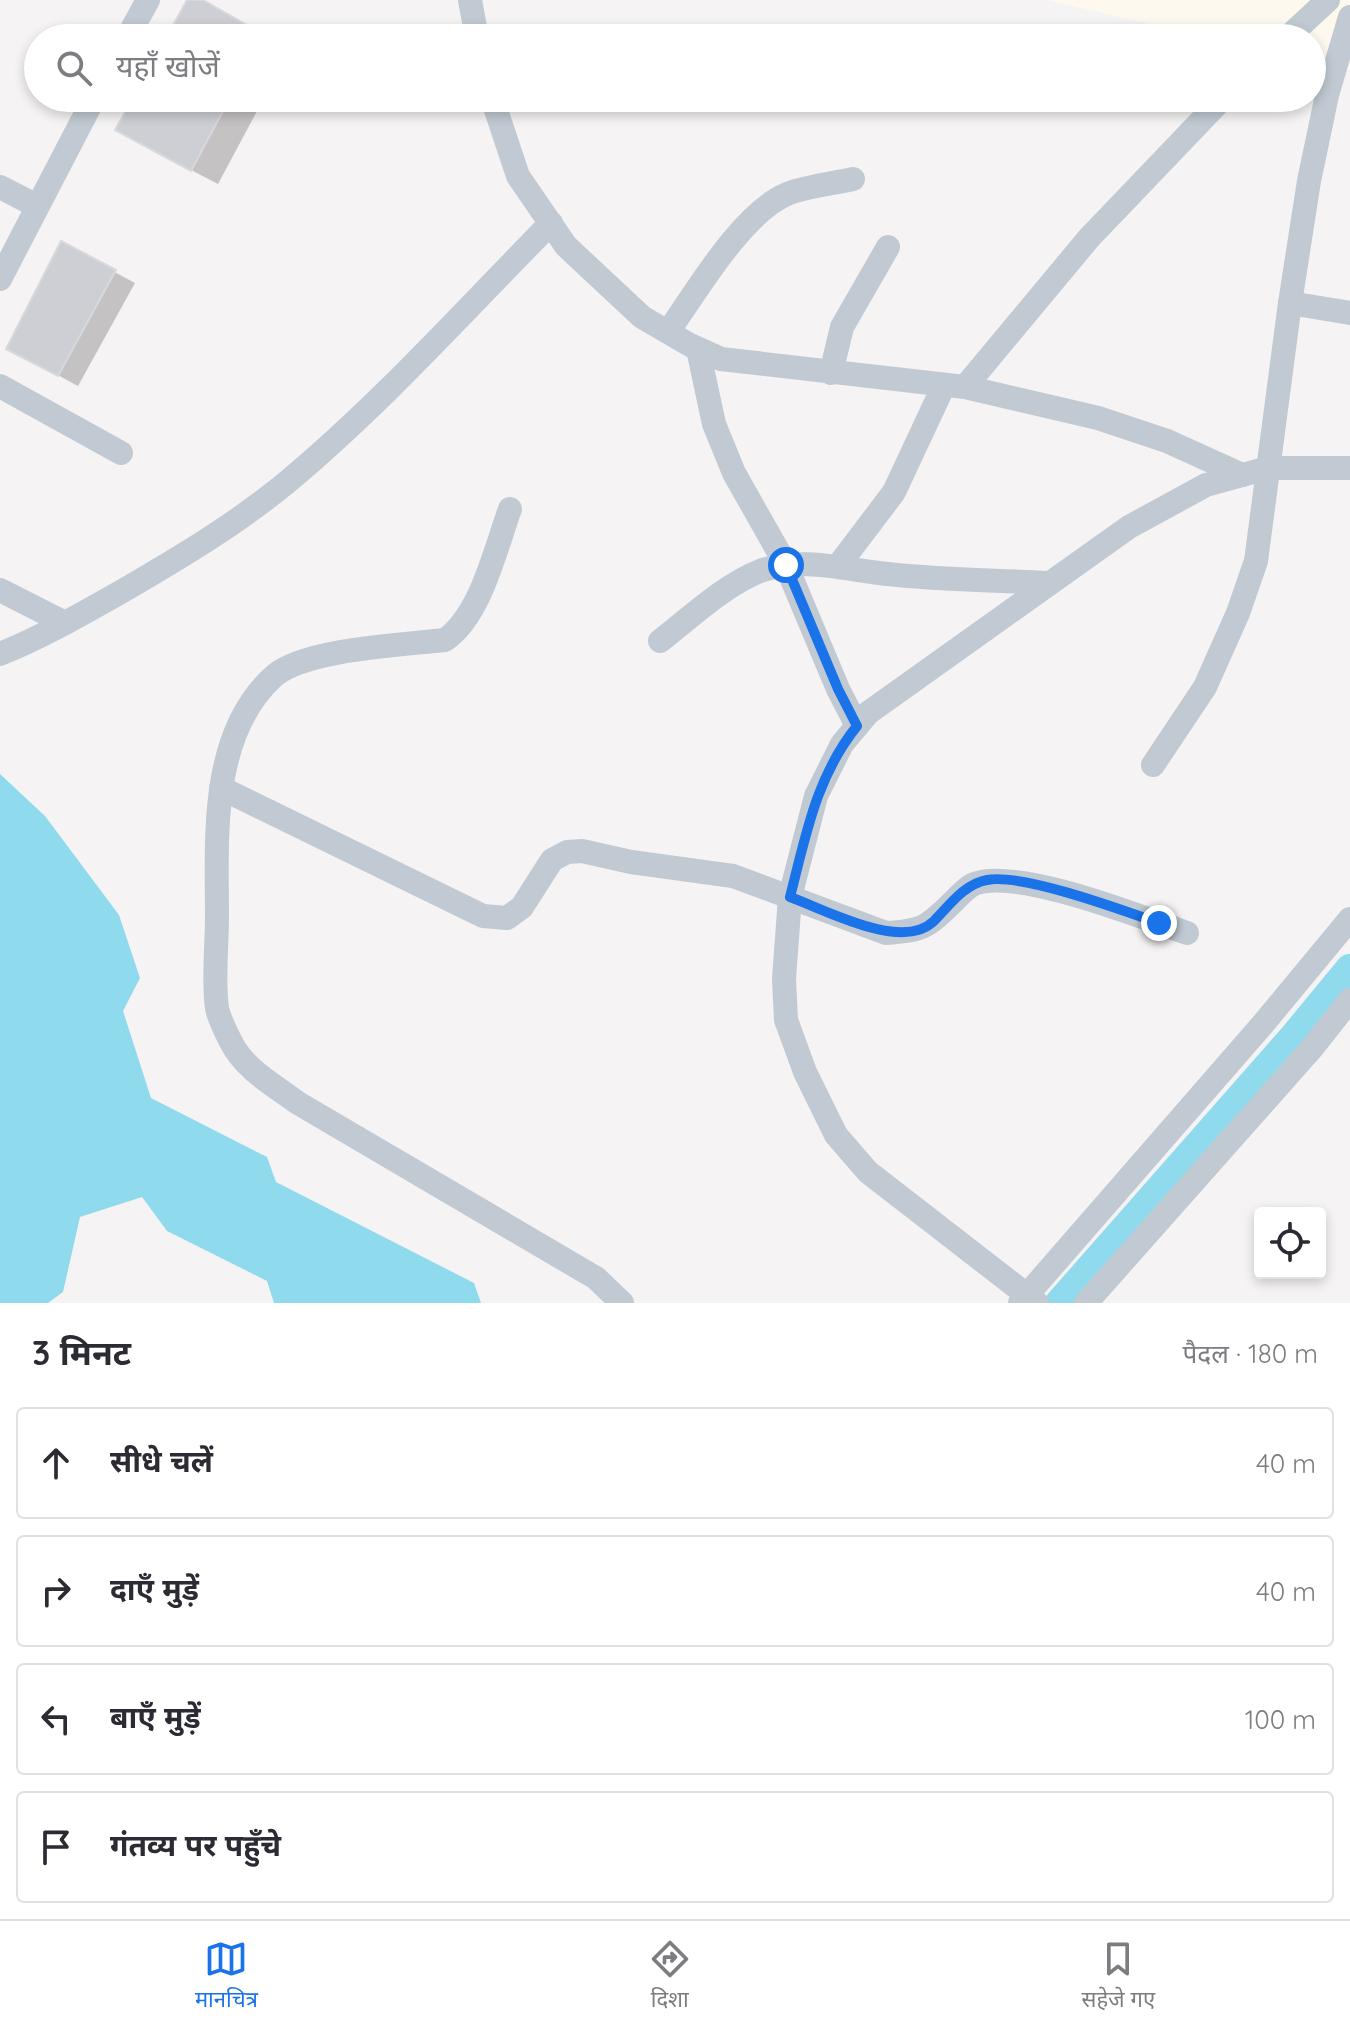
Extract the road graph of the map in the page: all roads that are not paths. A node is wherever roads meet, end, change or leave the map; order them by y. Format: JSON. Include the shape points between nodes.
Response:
{"nodes":[{"id":1,"x":148,"y":0,"type":"edge"},
{"id":2,"x":470,"y":0,"type":"edge"},
{"id":3,"x":1328,"y":0,"type":"edge"},
{"id":4,"x":1350,"y":17,"type":"edge"},
{"id":5,"x":135,"y":24,"type":"edge"},
{"id":6,"x":474,"y":24,"type":"edge"},
{"id":7,"x":1302,"y":24,"type":"edge"},
{"id":8,"x":1326,"y":100,"type":"edge"},
{"id":9,"x":87,"y":112,"type":"edge"},
{"id":10,"x":497,"y":112,"type":"edge"},
{"id":11,"x":1210,"y":112,"type":"edge"},
{"id":12,"x":1323,"y":112,"type":"edge"},
{"id":13,"x":853,"y":179,"type":"dead end"},
{"id":14,"x":0,"y":187,"type":"edge"},
{"id":15,"x":37,"y":206,"type":"junction"},
{"id":16,"x":551,"y":223,"type":"junction"},
{"id":17,"x":888,"y":247,"type":"dead end"},
{"id":18,"x":0,"y":279,"type":"edge"},
{"id":19,"x":1290,"y":303,"type":"junction"},
{"id":20,"x":1350,"y":313,"type":"edge"},
{"id":21,"x":668,"y":332,"type":"junction"},
{"id":22,"x":698,"y":349,"type":"junction"},
{"id":23,"x":831,"y":373,"type":"junction"},
{"id":24,"x":0,"y":386,"type":"edge"},
{"id":25,"x":955,"y":386,"type":"junction"},
{"id":26,"x":121,"y":453,"type":"dead end"},
{"id":27,"x":1268,"y":468,"type":"junction"},
{"id":28,"x":1350,"y":468,"type":"edge"},
{"id":29,"x":1242,"y":475,"type":"junction"},
{"id":30,"x":510,"y":509,"type":"dead end"},
{"id":31,"x":786,"y":565,"type":"junction"},
{"id":32,"x":838,"y":566,"type":"junction"},
{"id":33,"x":1048,"y":583,"type":"junction"},
{"id":34,"x":0,"y":590,"type":"edge"},
{"id":35,"x":65,"y":623,"type":"junction"},
{"id":36,"x":660,"y":641,"type":"dead end"},
{"id":37,"x":0,"y":654,"type":"edge"},
{"id":38,"x":857,"y":726,"type":"junction"},
{"id":39,"x":1153,"y":765,"type":"dead end"},
{"id":40,"x":221,"y":788,"type":"junction"},
{"id":41,"x":790,"y":897,"type":"junction"},
{"id":42,"x":1350,"y":919,"type":"edge"},
{"id":43,"x":1187,"y":933,"type":"dead end"},
{"id":44,"x":1346,"y":1013,"type":"edge"},
{"id":45,"x":1030,"y":1301,"type":"edge"},
{"id":46,"x":622,"y":1303,"type":"edge"},
{"id":47,"x":1086,"y":1303,"type":"edge"}],
"edges":[{"from":1,"to":5,"type":"street"},
{"from":2,"to":6,"type":"street"},
{"from":3,"to":7,"type":"street"},
{"from":4,"to":8,"type":"street"},
{"from":9,"to":15,"type":"street"},
{"from":10,"to":16,"type":"street","via":[[518,176]]},
{"from":11,"to":25,"type":"street"},
{"from":12,"to":19,"type":"street"},
{"from":13,"to":21,"type":"street","via":[[786,195],[755,216]]},
{"from":14,"to":15,"type":"street"},
{"from":15,"to":18,"type":"street"},
{"from":16,"to":21,"type":"street","via":[[566,246],[642,317]]},
{"from":16,"to":35,"type":"street","via":[[387,390],[284,485],[200,544]]},
{"from":17,"to":23,"type":"street","via":[[842,327]]},
{"from":19,"to":20,"type":"street"},
{"from":19,"to":27,"type":"street"},
{"from":21,"to":22,"type":"street"},
{"from":22,"to":23,"type":"street","via":[[721,359]]},
{"from":22,"to":31,"type":"street","via":[[714,424],[734,473]]},
{"from":23,"to":25,"type":"street"},
{"from":24,"to":26,"type":"street"},
{"from":25,"to":29,"type":"street","via":[[1098,418],[1167,441]]},
{"from":25,"to":32,"type":"street","via":[[894,492]]},
{"from":27,"to":28,"type":"street"},
{"from":27,"to":29,"type":"street"},
{"from":27,"to":39,"type":"street","via":[[1256,561],[1238,613],[1205,687]]},
{"from":29,"to":33,"type":"street","via":[[1206,485],[1129,527]]},
{"from":30,"to":40,"type":"street","via":[[474,606],[459,630],[445,640],[319,657],[275,675],[251,703],[229,751]]},
{"from":31,"to":32,"type":"street"},
{"from":31,"to":36,"type":"street","via":[[736,583]]},
{"from":31,"to":38,"type":"street"},
{"from":32,"to":33,"type":"street","via":[[886,574]]},
{"from":33,"to":38,"type":"street"},
{"from":34,"to":35,"type":"street"},
{"from":35,"to":37,"type":"street"},
{"from":38,"to":41,"type":"street","via":[[816,796]]},
{"from":40,"to":41,"type":"street","via":[[483,916],[507,918],[522,907],[552,860],[582,851],[733,876]]},
{"from":40,"to":46,"type":"street","via":[[217,1010],[233,1046],[252,1069],[298,1103],[596,1278]]},
{"from":41,"to":43,"type":"street","via":[[886,933],[909,932],[927,927],[969,886],[1010,880],[1103,903]]},
{"from":41,"to":45,"type":"street","via":[[786,1020],[836,1135],[868,1172]]},
{"from":42,"to":45,"type":"street"},
{"from":44,"to":47,"type":"street"}]}
